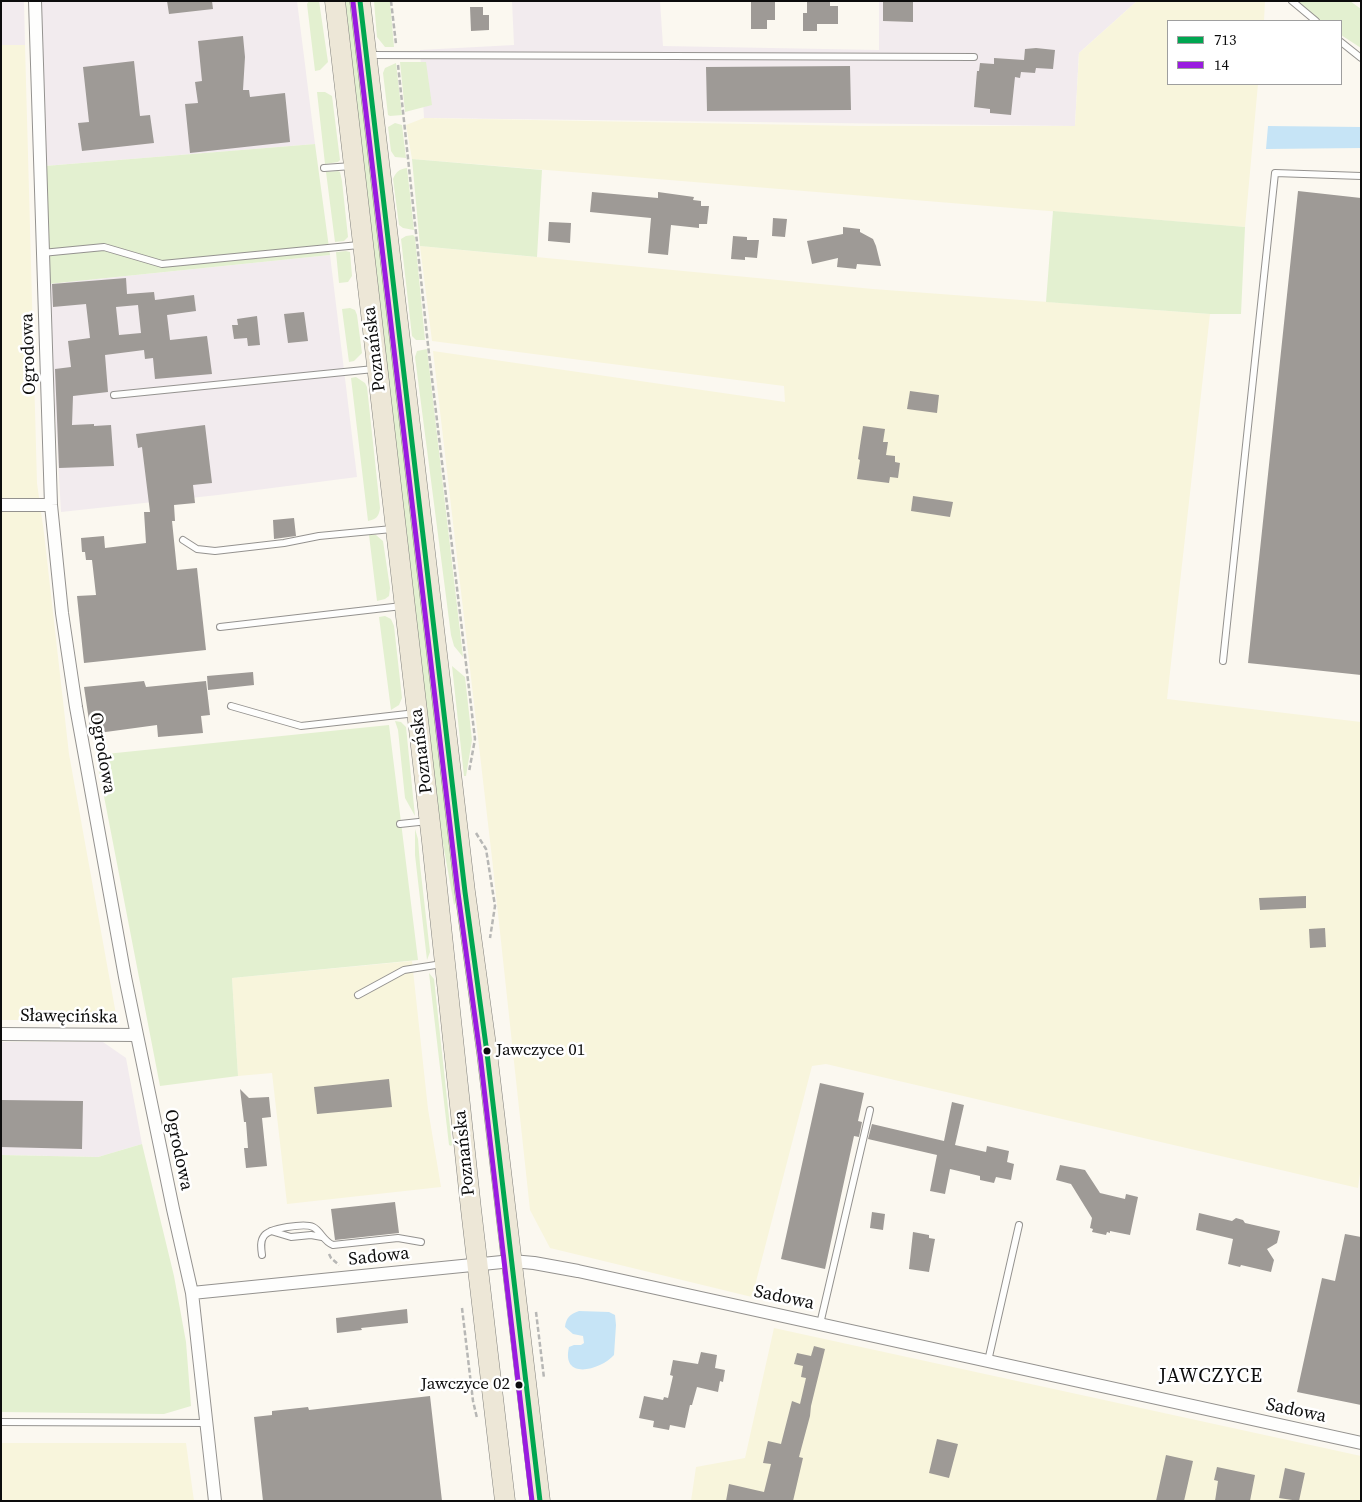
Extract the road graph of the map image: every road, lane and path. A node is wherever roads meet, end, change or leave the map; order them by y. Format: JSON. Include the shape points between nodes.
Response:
{"nodes":[{"id":1,"x":35,"y":1,"type":"edge"},
{"id":2,"x":335,"y":1,"type":"edge"},
{"id":3,"x":360,"y":1,"type":"edge"},
{"id":4,"x":391,"y":1,"type":"edge"},
{"id":5,"x":1292,"y":1,"type":"edge"},
{"id":6,"x":1315,"y":20,"type":"edge"},
{"id":7,"x":1342,"y":43,"type":"edge"},
{"id":8,"x":366,"y":55,"type":"junction"},
{"id":9,"x":397,"y":55,"type":"junction"},
{"id":10,"x":974,"y":57,"type":"dead end"},
{"id":11,"x":1361,"y":58,"type":"edge"},
{"id":12,"x":354,"y":165,"type":"junction"},
{"id":13,"x":324,"y":168,"type":"dead end"},
{"id":14,"x":1361,"y":176,"type":"edge"},
{"id":15,"x":363,"y":245,"type":"junction"},
{"id":16,"x":42,"y":253,"type":"junction"},
{"id":17,"x":378,"y":369,"type":"junction"},
{"id":18,"x":114,"y":395,"type":"dead end"},
{"id":19,"x":1,"y":505,"type":"edge"},
{"id":20,"x":51,"y":505,"type":"junction"},
{"id":21,"x":396,"y":528,"type":"junction"},
{"id":22,"x":183,"y":540,"type":"dead end"},
{"id":23,"x":405,"y":606,"type":"junction"},
{"id":24,"x":220,"y":627,"type":"dead end"},
{"id":25,"x":1223,"y":661,"type":"dead end"},
{"id":26,"x":231,"y":706,"type":"dead end"},
{"id":27,"x":418,"y":713,"type":"junction"},
{"id":28,"x":468,"y":775,"type":"dead end"},
{"id":29,"x":430,"y":821,"type":"junction"},
{"id":30,"x":400,"y":824,"type":"dead end"},
{"id":31,"x":476,"y":832,"type":"dead end"},
{"id":32,"x":490,"y":941,"type":"dead end"},
{"id":33,"x":445,"y":964,"type":"junction"},
{"id":34,"x":358,"y":995,"type":"dead end"},
{"id":35,"x":1,"y":1034,"type":"edge"},
{"id":36,"x":136,"y":1035,"type":"junction"},
{"id":37,"x":870,"y":1110,"type":"dead end"},
{"id":38,"x":1019,"y":1225,"type":"dead end"},
{"id":39,"x":270,"y":1231,"type":"junction"},
{"id":40,"x":322,"y":1237,"type":"junction"},
{"id":41,"x":421,"y":1242,"type":"dead end"},
{"id":42,"x":262,"y":1255,"type":"dead end"},
{"id":43,"x":512,"y":1261,"type":"junction"},
{"id":44,"x":478,"y":1264,"type":"junction"},
{"id":45,"x":192,"y":1293,"type":"junction"},
{"id":46,"x":462,"y":1308,"type":"dead end"},
{"id":47,"x":820,"y":1324,"type":"junction"},
{"id":48,"x":988,"y":1361,"type":"junction"},
{"id":49,"x":1,"y":1422,"type":"edge"},
{"id":50,"x":479,"y":1423,"type":"dead end"},
{"id":51,"x":207,"y":1424,"type":"junction"},
{"id":52,"x":1361,"y":1443,"type":"edge"},
{"id":53,"x":215,"y":1501,"type":"edge"},
{"id":54,"x":505,"y":1501,"type":"edge"},
{"id":55,"x":540,"y":1501,"type":"edge"}],
"edges":[{"from":1,"to":16,"type":"street","name":"Ogrodowa"},
{"from":2,"to":12,"type":"main road","name":"Poznańska"},
{"from":3,"to":8,"type":"main road","name":"Poznańska"},
{"from":4,"to":9,"type":"path"},
{"from":5,"to":6,"type":"lane"},
{"from":7,"to":11,"type":"lane"},
{"from":8,"to":9,"type":"lane"},
{"from":8,"to":43,"type":"main road","name":"Poznańska"},
{"from":9,"to":10,"type":"lane"},
{"from":9,"to":28,"type":"path","via":[[475,739]]},
{"from":12,"to":13,"type":"lane"},
{"from":12,"to":15,"type":"main road","name":"Poznańska"},
{"from":14,"to":25,"type":"lane","via":[[1274,173]]},
{"from":15,"to":16,"type":"lane","via":[[162,264],[104,247]]},
{"from":15,"to":17,"type":"main road","name":"Poznańska"},
{"from":16,"to":20,"type":"street","name":"Ogrodowa"},
{"from":17,"to":18,"type":"lane"},
{"from":17,"to":21,"type":"main road","name":"Poznańska"},
{"from":19,"to":20,"type":"street"},
{"from":20,"to":36,"type":"street","name":"Ogrodowa","via":[[76,707]]},
{"from":21,"to":22,"type":"lane","via":[[215,551],[196,549]]},
{"from":21,"to":23,"type":"main road","name":"Poznańska"},
{"from":23,"to":24,"type":"lane"},
{"from":23,"to":27,"type":"main road","name":"Poznańska"},
{"from":26,"to":27,"type":"lane","via":[[301,726]]},
{"from":27,"to":29,"type":"main road","name":"Poznańska"},
{"from":29,"to":30,"type":"lane"},
{"from":29,"to":33,"type":"main road","name":"Poznańska"},
{"from":31,"to":32,"type":"path","via":[[486,848],[495,906]]},
{"from":33,"to":34,"type":"lane","via":[[404,970]]},
{"from":33,"to":44,"type":"main road","name":"Poznańska"},
{"from":35,"to":36,"type":"street","name":"Sławęcińska"},
{"from":36,"to":45,"type":"street","name":"Ogrodowa"},
{"from":37,"to":47,"type":"lane"},
{"from":38,"to":48,"type":"lane"},
{"from":39,"to":40,"type":"lane","via":[[291,1237]]},
{"from":39,"to":40,"type":"lane","via":[[307,1225],[314,1227]]},
{"from":39,"to":42,"type":"lane","via":[[262,1240]]},
{"from":40,"to":41,"type":"lane","via":[[337,1245],[398,1238]]},
{"from":43,"to":44,"type":"street","name":"Sadowa"},
{"from":43,"to":47,"type":"street","name":"Sadowa","via":[[534,1262]]},
{"from":43,"to":55,"type":"main road","name":"Poznańska"},
{"from":44,"to":45,"type":"street","name":"Sadowa"},
{"from":44,"to":54,"type":"main road","name":"Poznańska"},
{"from":45,"to":51,"type":"street","name":"Ogrodowa"},
{"from":46,"to":50,"type":"path","via":[[473,1401]]},
{"from":47,"to":48,"type":"street","name":"Sadowa"},
{"from":48,"to":52,"type":"street","name":"Sadowa"},
{"from":49,"to":51,"type":"lane"},
{"from":51,"to":53,"type":"street","name":"Ogrodowa"}]}
